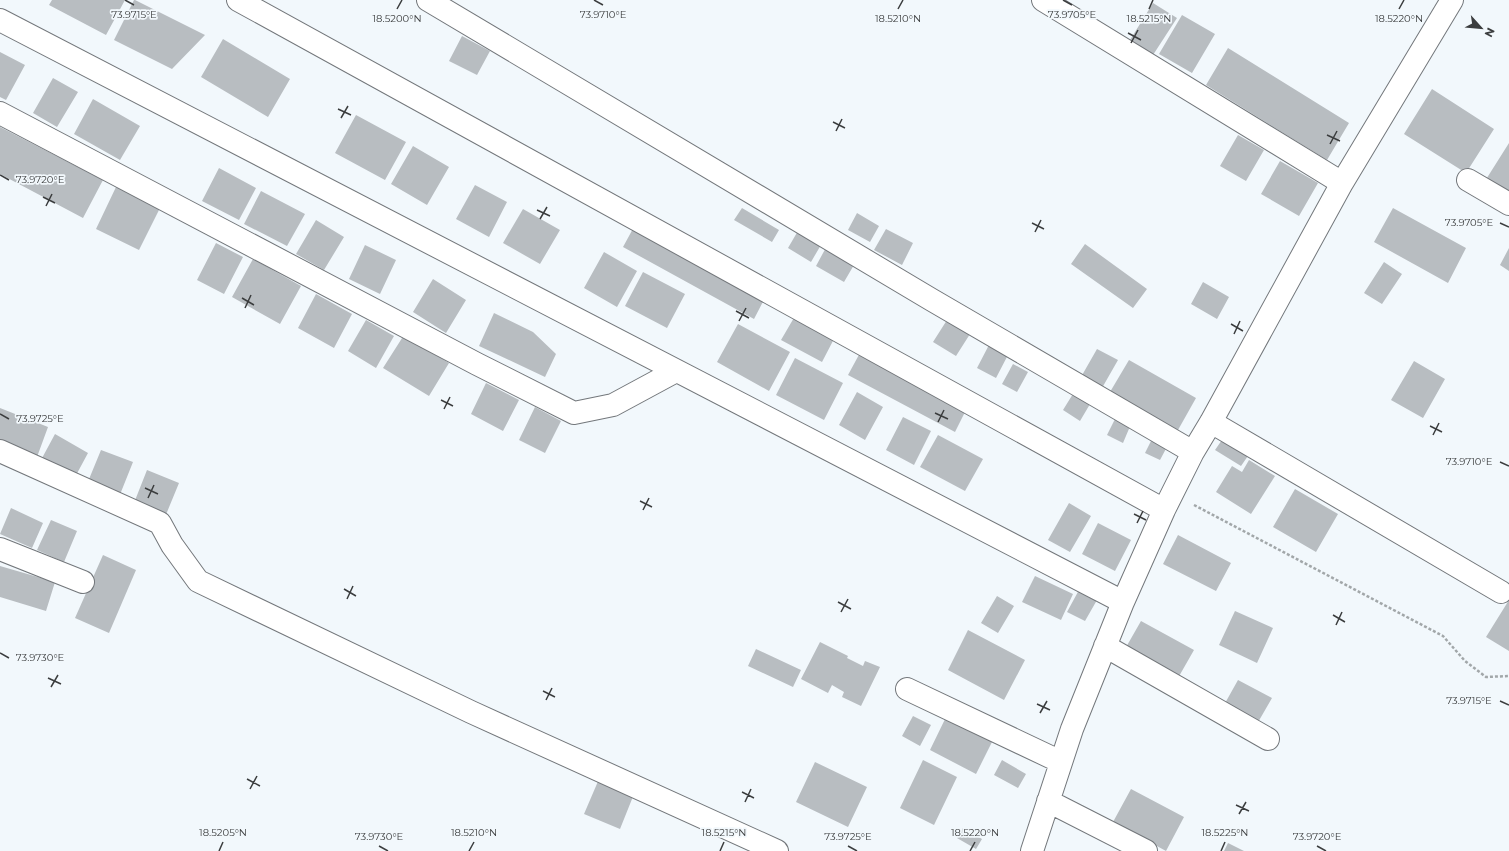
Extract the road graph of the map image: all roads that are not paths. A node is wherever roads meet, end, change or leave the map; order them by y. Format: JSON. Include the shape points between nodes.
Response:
{"nodes":[{"id":1,"x":238,"y":0,"type":"edge"},
{"id":2,"x":428,"y":0,"type":"edge"},
{"id":3,"x":1042,"y":0,"type":"edge"},
{"id":4,"x":1452,"y":0,"type":"edge"},
{"id":5,"x":0,"y":20,"type":"edge"},
{"id":6,"x":0,"y":113,"type":"edge"},
{"id":7,"x":1468,"y":180,"type":"dead end"},
{"id":8,"x":1342,"y":183,"type":"junction"},
{"id":9,"x":1509,"y":204,"type":"edge"},
{"id":10,"x":676,"y":371,"type":"junction"},
{"id":11,"x":1211,"y":422,"type":"junction"},
{"id":12,"x":0,"y":451,"type":"edge"},
{"id":13,"x":1193,"y":452,"type":"junction"},
{"id":14,"x":1168,"y":502,"type":"junction"},
{"id":15,"x":0,"y":549,"type":"edge"},
{"id":16,"x":83,"y":582,"type":"dead end"},
{"id":17,"x":1501,"y":592,"type":"dead end"},
{"id":18,"x":1123,"y":602,"type":"junction"},
{"id":19,"x":1105,"y":646,"type":"junction"},
{"id":20,"x":908,"y":689,"type":"dead end"},
{"id":21,"x":1268,"y":739,"type":"dead end"},
{"id":22,"x":1061,"y":762,"type":"junction"},
{"id":23,"x":1048,"y":801,"type":"junction"},
{"id":24,"x":777,"y":851,"type":"edge"},
{"id":25,"x":1032,"y":851,"type":"edge"},
{"id":26,"x":1146,"y":851,"type":"edge"}],
"edges":[{"from":1,"to":14,"type":"street"},
{"from":2,"to":13,"type":"street"},
{"from":3,"to":8,"type":"street"},
{"from":4,"to":8,"type":"street"},
{"from":5,"to":10,"type":"street"},
{"from":6,"to":10,"type":"street","via":[[574,413],[613,405]]},
{"from":7,"to":9,"type":"street"},
{"from":8,"to":11,"type":"street"},
{"from":10,"to":18,"type":"street"},
{"from":11,"to":13,"type":"street"},
{"from":11,"to":17,"type":"street"},
{"from":12,"to":24,"type":"street","via":[[160,523],[172,545],[198,581],[471,712]]},
{"from":13,"to":14,"type":"street"},
{"from":14,"to":18,"type":"street"},
{"from":15,"to":16,"type":"street"},
{"from":18,"to":19,"type":"street"},
{"from":19,"to":21,"type":"street"},
{"from":19,"to":22,"type":"street"},
{"from":20,"to":22,"type":"street"},
{"from":22,"to":23,"type":"street"},
{"from":23,"to":25,"type":"street"},
{"from":23,"to":26,"type":"street"}]}
